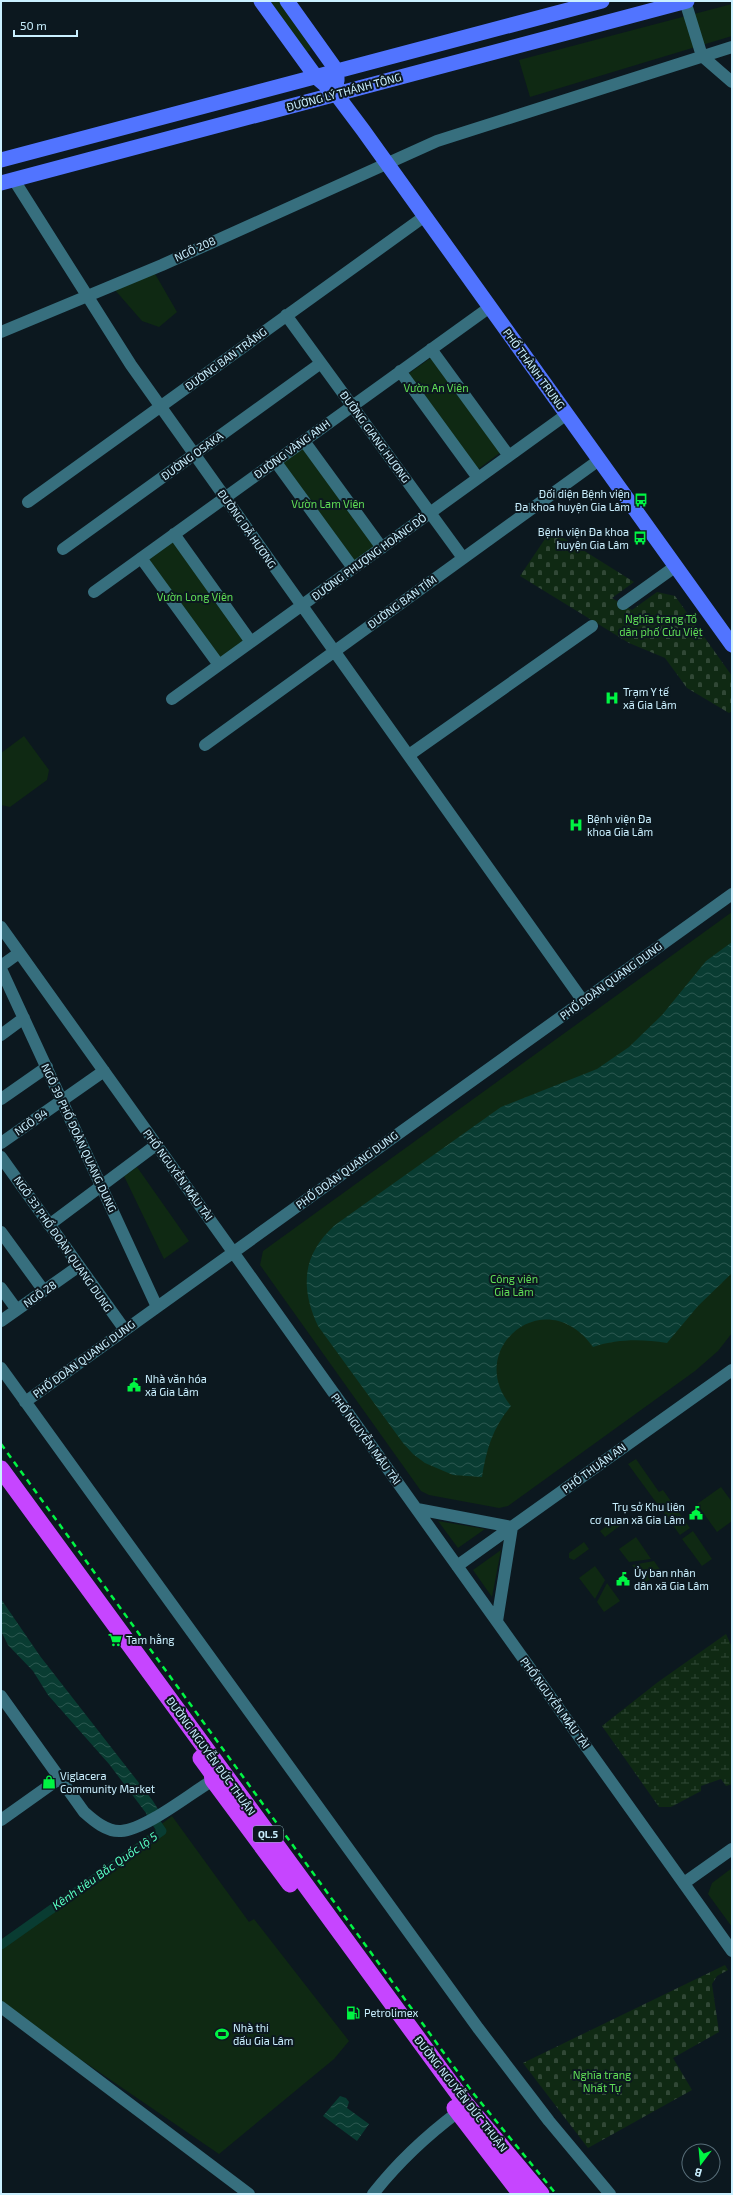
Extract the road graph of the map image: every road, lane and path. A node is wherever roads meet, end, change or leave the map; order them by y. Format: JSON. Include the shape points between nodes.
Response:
{"nodes":[{"id":1,"x":261,"y":1,"type":"edge"},
{"id":2,"x":287,"y":1,"type":"edge"},
{"id":3,"x":602,"y":1,"type":"edge"},
{"id":4,"x":686,"y":1,"type":"edge"},
{"id":5,"x":584,"y":3,"type":"edge"},
{"id":6,"x":732,"y":47,"type":"edge"},
{"id":7,"x":702,"y":56,"type":"junction"},
{"id":8,"x":337,"y":71,"type":"junction"},
{"id":9,"x":316,"y":77,"type":"junction"},
{"id":10,"x":732,"y":82,"type":"edge"},
{"id":11,"x":336,"y":94,"type":"junction"},
{"id":12,"x":1,"y":160,"type":"edge"},
{"id":13,"x":387,"y":164,"type":"junction"},
{"id":14,"x":7,"y":181,"type":"edge"},
{"id":15,"x":424,"y":216,"type":"junction"},
{"id":16,"x":89,"y":295,"type":"junction"},
{"id":17,"x":490,"y":307,"type":"junction"},
{"id":18,"x":286,"y":315,"type":"junction"},
{"id":19,"x":1,"y":332,"type":"edge"},
{"id":20,"x":431,"y":349,"type":"junction"},
{"id":21,"x":321,"y":363,"type":"junction"},
{"id":22,"x":400,"y":371,"type":"junction"},
{"id":23,"x":160,"y":406,"type":"junction"},
{"id":24,"x":352,"y":406,"type":"junction"},
{"id":25,"x":567,"y":414,"type":"junction"},
{"id":26,"x":304,"y":441,"type":"junction"},
{"id":27,"x":194,"y":455,"type":"junction"},
{"id":28,"x":509,"y":456,"type":"junction"},
{"id":29,"x":599,"y":460,"type":"junction"},
{"id":30,"x":275,"y":461,"type":"junction"},
{"id":31,"x":478,"y":478,"type":"junction"},
{"id":32,"x":225,"y":498,"type":"junction"},
{"id":33,"x":28,"y":502,"type":"dead end"},
{"id":34,"x":430,"y":513,"type":"junction"},
{"id":35,"x":174,"y":534,"type":"junction"},
{"id":36,"x":382,"y":548,"type":"junction"},
{"id":37,"x":63,"y":549,"type":"dead end"},
{"id":38,"x":141,"y":558,"type":"junction"},
{"id":39,"x":463,"y":558,"type":"junction"},
{"id":40,"x":676,"y":566,"type":"junction"},
{"id":41,"x":353,"y":568,"type":"junction"},
{"id":42,"x":94,"y":592,"type":"dead end"},
{"id":43,"x":623,"y":604,"type":"dead end"},
{"id":44,"x":301,"y":606,"type":"junction"},
{"id":45,"x":592,"y":626,"type":"dead end"},
{"id":46,"x":251,"y":642,"type":"junction"},
{"id":47,"x":732,"y":645,"type":"edge"},
{"id":48,"x":334,"y":652,"type":"junction"},
{"id":49,"x":219,"y":665,"type":"junction"},
{"id":50,"x":172,"y":699,"type":"dead end"},
{"id":51,"x":205,"y":745,"type":"dead end"},
{"id":52,"x":408,"y":755,"type":"junction"},
{"id":53,"x":732,"y":894,"type":"edge"},
{"id":54,"x":1,"y":927,"type":"edge"},
{"id":55,"x":19,"y":953,"type":"junction"},
{"id":56,"x":1,"y":967,"type":"edge"},
{"id":57,"x":583,"y":1001,"type":"junction"},
{"id":58,"x":24,"y":1018,"type":"junction"},
{"id":59,"x":1,"y":1035,"type":"edge"},
{"id":60,"x":47,"y":1067,"type":"junction"},
{"id":61,"x":104,"y":1071,"type":"junction"},
{"id":62,"x":1,"y":1098,"type":"edge"},
{"id":63,"x":62,"y":1100,"type":"junction"},
{"id":64,"x":1,"y":1143,"type":"edge"},
{"id":65,"x":156,"y":1145,"type":"junction"},
{"id":66,"x":1,"y":1157,"type":"edge"},
{"id":67,"x":101,"y":1186,"type":"junction"},
{"id":68,"x":49,"y":1225,"type":"junction"},
{"id":69,"x":1,"y":1232,"type":"edge"},
{"id":70,"x":233,"y":1252,"type":"junction"},
{"id":71,"x":79,"y":1266,"type":"junction"},
{"id":72,"x":1,"y":1288,"type":"edge"},
{"id":73,"x":44,"y":1290,"type":"junction"},
{"id":74,"x":157,"y":1307,"type":"junction"},
{"id":75,"x":17,"y":1310,"type":"junction"},
{"id":76,"x":1,"y":1321,"type":"edge"},
{"id":77,"x":125,"y":1330,"type":"junction"},
{"id":78,"x":1,"y":1368,"type":"edge"},
{"id":79,"x":732,"y":1370,"type":"edge"},
{"id":80,"x":25,"y":1402,"type":"junction"},
{"id":81,"x":1,"y":1469,"type":"edge"},
{"id":82,"x":1,"y":1488,"type":"edge"},
{"id":83,"x":417,"y":1509,"type":"junction"},
{"id":84,"x":512,"y":1527,"type":"junction"},
{"id":85,"x":457,"y":1566,"type":"junction"},
{"id":86,"x":497,"y":1622,"type":"junction"},
{"id":87,"x":1,"y":1696,"type":"edge"},
{"id":88,"x":6,"y":1712,"type":"edge"},
{"id":89,"x":60,"y":1778,"type":"junction"},
{"id":90,"x":212,"y":1780,"type":"junction"},
{"id":91,"x":1,"y":1820,"type":"edge"},
{"id":92,"x":732,"y":1849,"type":"edge"},
{"id":93,"x":684,"y":1883,"type":"junction"},
{"id":94,"x":732,"y":1951,"type":"edge"},
{"id":95,"x":374,"y":1988,"type":"junction"},
{"id":96,"x":1,"y":2007,"type":"edge"},
{"id":97,"x":458,"y":2112,"type":"junction"},
{"id":98,"x":250,"y":2194,"type":"edge"},
{"id":99,"x":373,"y":2194,"type":"edge"},
{"id":100,"x":520,"y":2194,"type":"edge"},
{"id":101,"x":541,"y":2194,"type":"edge"},
{"id":102,"x":610,"y":2194,"type":"edge"}],
"edges":[{"from":1,"to":9,"type":"main road","name":"PHỐ THÀNH TRUNG"},
{"from":2,"to":8,"type":"main road"},
{"from":3,"to":5,"type":"main road","name":"ĐƯỜNG LÝ THÁNH TÔNG"},
{"from":4,"to":7,"type":"street"},
{"from":4,"to":11,"type":"main road","name":"ĐƯỜNG LÝ THÁNH TÔNG"},
{"from":5,"to":8,"type":"main road","name":"ĐƯỜNG LÝ THÁNH TÔNG"},
{"from":6,"to":7,"type":"street","name":"NGÕ 208"},
{"from":7,"to":10,"type":"street"},
{"from":7,"to":13,"type":"street","name":"NGÕ 208","via":[[468,129],[418,148]]},
{"from":8,"to":9,"type":"main road","name":"ĐƯỜNG LÝ THÁNH TÔNG"},
{"from":8,"to":11,"type":"main road"},
{"from":9,"to":11,"type":"main road","name":"PHỐ THÀNH TRUNG"},
{"from":9,"to":12,"type":"main road","name":"ĐƯỜNG LÝ THÁNH TÔNG"},
{"from":11,"to":13,"type":"main road","name":"PHỐ THÀNH TRUNG"},
{"from":11,"to":14,"type":"main road","name":"ĐƯỜNG LÝ THÁNH TÔNG"},
{"from":13,"to":15,"type":"main road","name":"PHỐ THÀNH TRUNG"},
{"from":13,"to":16,"type":"street","name":"NGÕ 208"},
{"from":14,"to":16,"type":"street","name":"ĐƯỜNG DÃ HƯƠNG"},
{"from":15,"to":17,"type":"main road","name":"PHỐ THÀNH TRUNG"},
{"from":15,"to":18,"type":"street","name":"ĐƯỜNG BAN TRẮNG"},
{"from":16,"to":19,"type":"street","name":"NGÕ 208"},
{"from":16,"to":23,"type":"street","name":"ĐƯỜNG DÃ HƯƠNG","via":[[131,365]]},
{"from":17,"to":20,"type":"street","name":"ĐƯỜNG VÀNG ANH"},
{"from":17,"to":25,"type":"main road","name":"PHỐ THÀNH TRUNG"},
{"from":18,"to":21,"type":"street","name":"ĐƯỜNG GIANG HƯƠNG"},
{"from":18,"to":23,"type":"street","name":"ĐƯỜNG BAN TRẮNG"},
{"from":20,"to":22,"type":"street","name":"ĐƯỜNG VÀNG ANH"},
{"from":20,"to":28,"type":"street"},
{"from":21,"to":24,"type":"street","name":"ĐƯỜNG GIANG HƯƠNG"},
{"from":21,"to":27,"type":"street","name":"ĐƯỜNG OSAKA"},
{"from":22,"to":24,"type":"street","name":"ĐƯỜNG VÀNG ANH"},
{"from":22,"to":31,"type":"street"},
{"from":23,"to":27,"type":"street","name":"ĐƯỜNG DÃ HƯƠNG"},
{"from":23,"to":33,"type":"street","name":"ĐƯỜNG BAN TRẮNG"},
{"from":24,"to":26,"type":"street","name":"ĐƯỜNG VÀNG ANH"},
{"from":24,"to":34,"type":"street","name":"ĐƯỜNG GIANG HƯƠNG"},
{"from":25,"to":28,"type":"street","name":"ĐƯỜNG PHƯỢNG HOÀNG ĐỎ"},
{"from":25,"to":29,"type":"main road","name":"PHỐ THÀNH TRUNG"},
{"from":26,"to":30,"type":"street","name":"ĐƯỜNG VÀNG ANH"},
{"from":26,"to":36,"type":"street"},
{"from":27,"to":32,"type":"street","name":"ĐƯỜNG DÃ HƯƠNG"},
{"from":27,"to":37,"type":"street","name":"ĐƯỜNG OSAKA"},
{"from":28,"to":31,"type":"street","name":"ĐƯỜNG PHƯỢNG HOÀNG ĐỎ"},
{"from":29,"to":39,"type":"street","name":"ĐƯỜNG BAN TÍM"},
{"from":29,"to":40,"type":"main road","name":"PHỐ THÀNH TRUNG"},
{"from":30,"to":32,"type":"street","name":"ĐƯỜNG VÀNG ANH"},
{"from":30,"to":41,"type":"street"},
{"from":31,"to":34,"type":"street","name":"ĐƯỜNG PHƯỢNG HOÀNG ĐỎ"},
{"from":32,"to":35,"type":"street","name":"ĐƯỜNG VÀNG ANH"},
{"from":32,"to":44,"type":"street","name":"ĐƯỜNG DÃ HƯƠNG"},
{"from":34,"to":36,"type":"street","name":"ĐƯỜNG PHƯỢNG HOÀNG ĐỎ"},
{"from":34,"to":39,"type":"street","name":"ĐƯỜNG GIANG HƯƠNG"},
{"from":35,"to":38,"type":"street","name":"ĐƯỜNG VÀNG ANH"},
{"from":35,"to":46,"type":"street"},
{"from":36,"to":41,"type":"street","name":"ĐƯỜNG PHƯỢNG HOÀNG ĐỎ"},
{"from":38,"to":42,"type":"street","name":"ĐƯỜNG VÀNG ANH"},
{"from":38,"to":49,"type":"street"},
{"from":39,"to":48,"type":"street","name":"ĐƯỜNG BAN TÍM"},
{"from":40,"to":43,"type":"street"},
{"from":40,"to":47,"type":"main road","name":"PHỐ THÀNH TRUNG"},
{"from":41,"to":44,"type":"street","name":"ĐƯỜNG PHƯỢNG HOÀNG ĐỎ"},
{"from":44,"to":46,"type":"street","name":"ĐƯỜNG PHƯỢNG HOÀNG ĐỎ"},
{"from":44,"to":48,"type":"street","name":"ĐƯỜNG DÃ HƯƠNG"},
{"from":45,"to":52,"type":"street"},
{"from":46,"to":49,"type":"street","name":"ĐƯỜNG PHƯỢNG HOÀNG ĐỎ"},
{"from":48,"to":51,"type":"street","name":"ĐƯỜNG BAN TÍM"},
{"from":48,"to":52,"type":"street","name":"ĐƯỜNG DÃ HƯƠNG"},
{"from":49,"to":50,"type":"street","name":"ĐƯỜNG PHƯỢNG HOÀNG ĐỎ"},
{"from":52,"to":57,"type":"street","name":"ĐƯỜNG DÃ HƯƠNG"},
{"from":53,"to":57,"type":"street","name":"PHỐ ĐOÀN QUANG DUNG"},
{"from":54,"to":55,"type":"street","name":"PHỐ NGUYỄN MẬU TÀI"},
{"from":55,"to":56,"type":"street"},
{"from":55,"to":61,"type":"street","name":"PHỐ NGUYỄN MẬU TÀI"},
{"from":56,"to":58,"type":"street","name":"NGÕ 39 PHỐ ĐOÀN QUANG DUNG"},
{"from":57,"to":70,"type":"street","name":"PHỐ ĐOÀN QUANG DUNG"},
{"from":58,"to":59,"type":"street"},
{"from":58,"to":60,"type":"street","name":"NGÕ 39 PHỐ ĐOÀN QUANG DUNG"},
{"from":60,"to":62,"type":"street"},
{"from":60,"to":63,"type":"street","name":"NGÕ 39 PHỐ ĐOÀN QUANG DUNG"},
{"from":61,"to":63,"type":"street","name":"NGÕ 94"},
{"from":61,"to":65,"type":"street","name":"PHỐ NGUYỄN MẬU TÀI"},
{"from":63,"to":64,"type":"street","name":"NGÕ 94"},
{"from":63,"to":67,"type":"street","name":"NGÕ 39 PHỐ ĐOÀN QUANG DUNG"},
{"from":65,"to":67,"type":"street"},
{"from":65,"to":70,"type":"street","name":"PHỐ NGUYỄN MẬU TÀI"},
{"from":66,"to":68,"type":"street","name":"NGÕ 33 PHỐ ĐOÀN QUANG DUNG"},
{"from":67,"to":68,"type":"street"},
{"from":67,"to":74,"type":"street","name":"NGÕ 39 PHỐ ĐOÀN QUANG DUNG"},
{"from":68,"to":71,"type":"street","name":"NGÕ 33 PHỐ ĐOÀN QUANG DUNG"},
{"from":69,"to":73,"type":"street"},
{"from":70,"to":74,"type":"street","name":"PHỐ ĐOÀN QUANG DUNG"},
{"from":70,"to":83,"type":"street","name":"PHỐ NGUYỄN MẬU TÀI"},
{"from":71,"to":73,"type":"street","name":"NGÕ 28"},
{"from":71,"to":77,"type":"street","name":"NGÕ 33 PHỐ ĐOÀN QUANG DUNG"},
{"from":72,"to":75,"type":"street"},
{"from":73,"to":75,"type":"street","name":"NGÕ 28"},
{"from":74,"to":77,"type":"street","name":"PHỐ ĐOÀN QUANG DUNG"},
{"from":75,"to":76,"type":"street","name":"NGÕ 28"},
{"from":77,"to":80,"type":"street","name":"PHỐ ĐOÀN QUANG DUNG"},
{"from":78,"to":80,"type":"street"},
{"from":79,"to":84,"type":"street","name":"PHỐ THUẬN AN"},
{"from":80,"to":102,"type":"street","via":[[486,2040]]},
{"from":81,"to":95,"type":"highway","name":"ĐƯỜNG NGUYỄN ĐỨC THUẬN","number":"QL.5"},
{"from":82,"to":90,"type":"highway","name":"ĐƯỜNG NGUYỄN ĐỨC THUẬN","number":"QL.5","via":[[212,1773]]},
{"from":83,"to":84,"type":"street"},
{"from":83,"to":85,"type":"street","name":"PHỐ NGUYỄN MẬU TÀI"},
{"from":84,"to":85,"type":"street","name":"PHỐ THUẬN AN"},
{"from":84,"to":86,"type":"street"},
{"from":85,"to":86,"type":"street","name":"PHỐ NGUYỄN MẬU TÀI"},
{"from":86,"to":93,"type":"street","name":"PHỐ NGUYỄN MẬU TÀI"},
{"from":87,"to":88,"type":"street"},
{"from":88,"to":89,"type":"street"},
{"from":89,"to":90,"type":"street","via":[[84,1812],[98,1825],[121,1831],[146,1823]]},
{"from":89,"to":91,"type":"street"},
{"from":90,"to":95,"type":"highway","name":"ĐƯỜNG NGUYỄN ĐỨC THUẬN","number":"QL.5"},
{"from":92,"to":93,"type":"street"},
{"from":93,"to":94,"type":"street","name":"PHỐ NGUYỄN MẬU TÀI"},
{"from":95,"to":97,"type":"highway","name":"ĐƯỜNG NGUYỄN ĐỨC THUẬN","number":"QL.5"},
{"from":95,"to":101,"type":"highway","name":"ĐƯỜNG NGUYỄN ĐỨC THUẬN","number":"QL.5"},
{"from":96,"to":98,"type":"street"},
{"from":97,"to":99,"type":"street","via":[[415,2146]]},
{"from":97,"to":100,"type":"highway","name":"ĐƯỜNG NGUYỄN ĐỨC THUẬN","number":"QL.5"}]}
